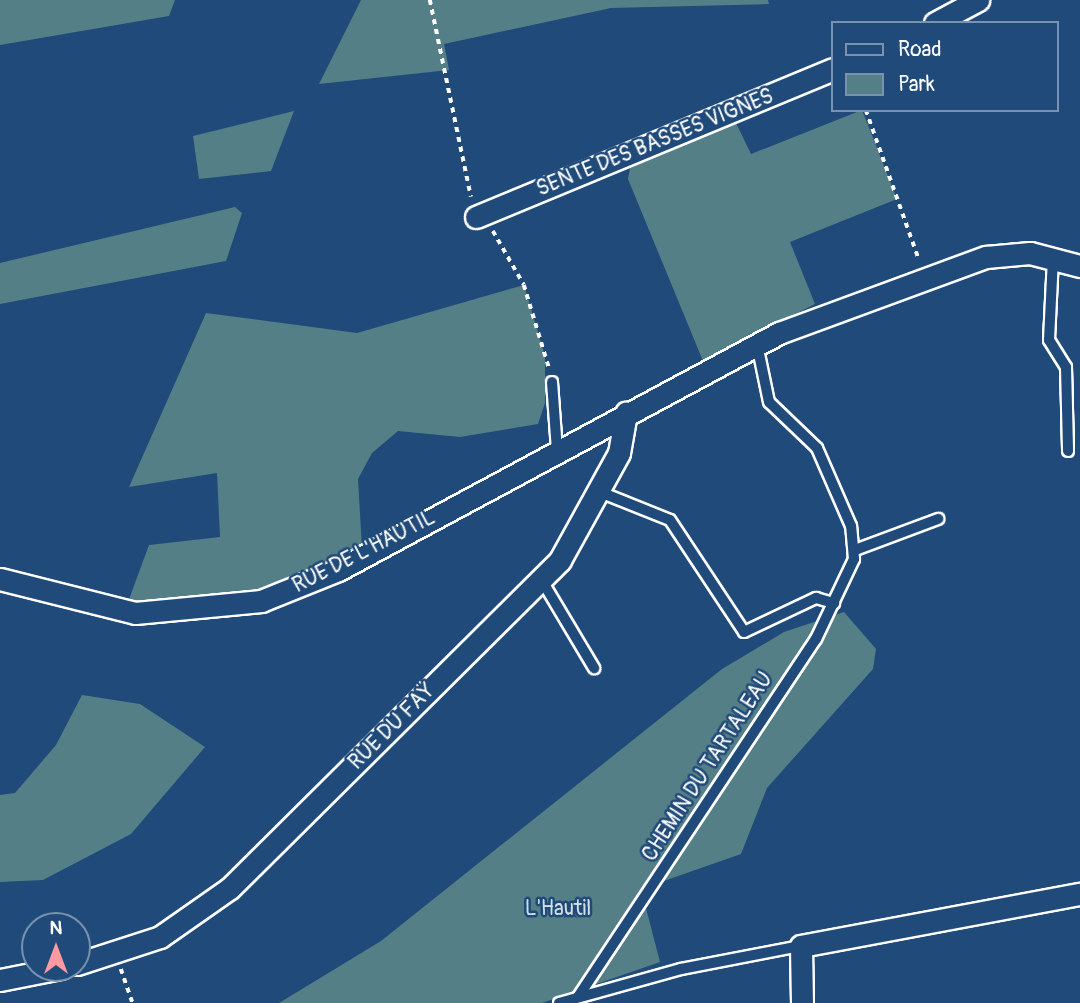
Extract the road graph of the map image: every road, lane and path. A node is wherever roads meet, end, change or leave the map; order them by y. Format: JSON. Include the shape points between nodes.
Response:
{"nodes":[{"id":1,"x":978,"y":0,"type":"edge"},
{"id":2,"x":939,"y":21,"type":"edge"},
{"id":3,"x":832,"y":69,"type":"edge"},
{"id":4,"x":867,"y":112,"type":"edge"},
{"id":5,"x":476,"y":217,"type":"dead end"},
{"id":6,"x":1053,"y":258,"type":"junction"},
{"id":7,"x":1080,"y":266,"type":"edge"},
{"id":8,"x":925,"y":278,"type":"junction"},
{"id":9,"x":757,"y":342,"type":"junction"},
{"id":10,"x":552,"y":382,"type":"dead end"},
{"id":11,"x":626,"y":413,"type":"junction"},
{"id":12,"x":557,"y":450,"type":"junction"},
{"id":13,"x":1068,"y":452,"type":"dead end"},
{"id":14,"x":600,"y":492,"type":"junction"},
{"id":15,"x":938,"y":519,"type":"dead end"},
{"id":16,"x":855,"y":550,"type":"junction"},
{"id":17,"x":0,"y":579,"type":"edge"},
{"id":18,"x":541,"y":579,"type":"junction"},
{"id":19,"x":834,"y":603,"type":"junction"},
{"id":20,"x":594,"y":668,"type":"dead end"},
{"id":21,"x":1080,"y":894,"type":"edge"},
{"id":22,"x":801,"y":946,"type":"junction"},
{"id":23,"x":116,"y":954,"type":"junction"},
{"id":24,"x":91,"y":960,"type":"edge"},
{"id":25,"x":21,"y":976,"type":"edge"},
{"id":26,"x":0,"y":980,"type":"edge"},
{"id":27,"x":578,"y":997,"type":"junction"},
{"id":28,"x":132,"y":1003,"type":"edge"},
{"id":29,"x":559,"y":1003,"type":"edge"},
{"id":30,"x":802,"y":1003,"type":"edge"}],
"edges":[{"from":1,"to":2,"type":"street"},
{"from":3,"to":5,"type":"street","name":"SENTE DES BASSES VIGNES"},
{"from":4,"to":8,"type":"path"},
{"from":6,"to":7,"type":"street","name":"RUE DE L'HAUTIL"},
{"from":6,"to":8,"type":"street","name":"RUE DE L'HAUTIL","via":[[1000,254]]},
{"from":6,"to":13,"type":"lane","via":[[1048,340],[1066,367]]},
{"from":8,"to":9,"type":"street","name":"RUE DE L'HAUTIL"},
{"from":9,"to":11,"type":"street","name":"RUE DE L'HAUTIL"},
{"from":9,"to":16,"type":"lane","via":[[769,402],[810,436],[843,504]]},
{"from":10,"to":12,"type":"lane"},
{"from":11,"to":12,"type":"street","name":"RUE DE L'HAUTIL"},
{"from":11,"to":14,"type":"street","name":"RUE DU FAŸ","via":[[619,453]]},
{"from":12,"to":17,"type":"street","name":"RUE DE L'HAUTIL","via":[[338,570],[261,601],[135,613]]},
{"from":14,"to":18,"type":"street","name":"RUE DU FAŸ","via":[[572,547]]},
{"from":14,"to":19,"type":"lane","via":[[670,520],[744,632],[816,598]]},
{"from":15,"to":16,"type":"lane"},
{"from":16,"to":19,"type":"lane","name":"CHEMIN DU TARTALEAU"},
{"from":18,"to":20,"type":"lane"},
{"from":18,"to":23,"type":"street","name":"RUE DU FAŸ","via":[[230,888],[195,917]]},
{"from":19,"to":27,"type":"lane","name":"CHEMIN DU TARTALEAU"},
{"from":21,"to":22,"type":"street"},
{"from":22,"to":27,"type":"lane"},
{"from":22,"to":30,"type":"street"},
{"from":23,"to":24,"type":"street","name":"RUE DU FAŸ"},
{"from":23,"to":28,"type":"path"},
{"from":25,"to":26,"type":"street"},
{"from":27,"to":29,"type":"lane"}]}
